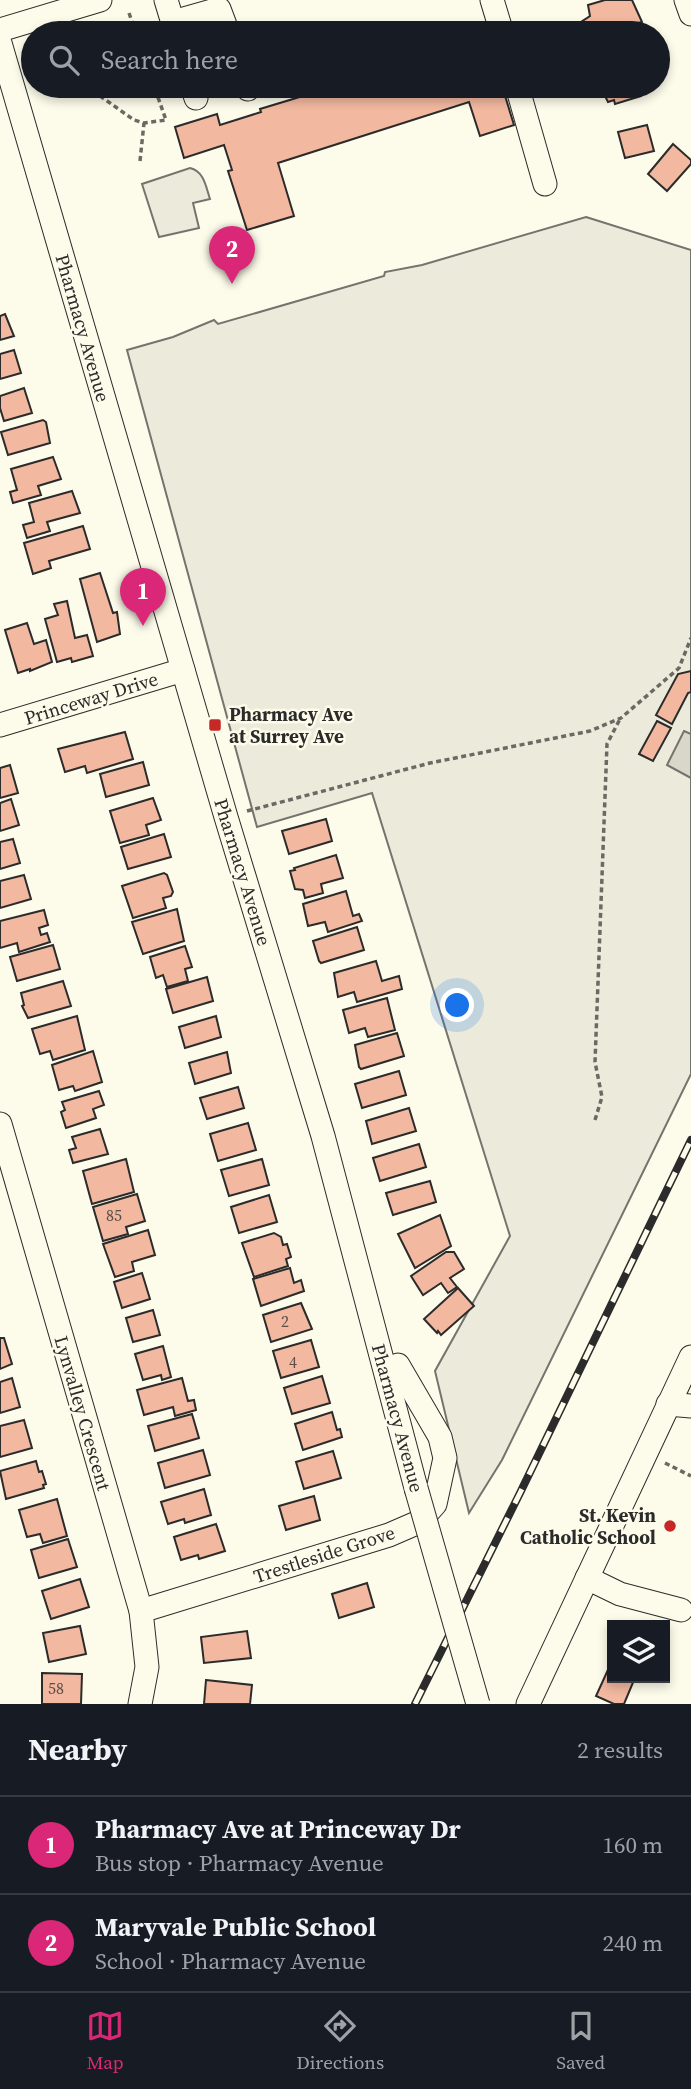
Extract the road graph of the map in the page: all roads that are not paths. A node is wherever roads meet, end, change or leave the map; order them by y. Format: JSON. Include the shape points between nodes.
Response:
{"nodes":[{"id":1,"x":100,"y":0,"type":"edge"},
{"id":2,"x":492,"y":0,"type":"edge"},
{"id":3,"x":686,"y":0,"type":"edge"},
{"id":4,"x":691,"y":14,"type":"edge"},
{"id":5,"x":172,"y":18,"type":"edge"},
{"id":6,"x":30,"y":21,"type":"edge"},
{"id":7,"x":224,"y":21,"type":"edge"},
{"id":8,"x":498,"y":21,"type":"edge"},
{"id":9,"x":21,"y":24,"type":"edge"},
{"id":10,"x":0,"y":30,"type":"edge"},
{"id":11,"x":0,"y":43,"type":"edge"},
{"id":12,"x":520,"y":98,"type":"edge"},
{"id":13,"x":545,"y":184,"type":"dead end"},
{"id":14,"x":183,"y":670,"type":"junction"},
{"id":15,"x":0,"y":725,"type":"edge"},
{"id":16,"x":0,"y":1124,"type":"edge"},
{"id":17,"x":691,"y":1357,"type":"edge"},
{"id":18,"x":398,"y":1365,"type":"dead end"},
{"id":19,"x":680,"y":1405,"type":"edge"},
{"id":20,"x":587,"y":1578,"type":"junction"},
{"id":21,"x":141,"y":1611,"type":"junction"},
{"id":22,"x":681,"y":1611,"type":"dead end"},
{"id":23,"x":140,"y":1704,"type":"edge"},
{"id":24,"x":478,"y":1704,"type":"edge"},
{"id":25,"x":528,"y":1704,"type":"edge"}],
"edges":[{"from":1,"to":6,"type":"street"},
{"from":2,"to":8,"type":"street"},
{"from":3,"to":4,"type":"street"},
{"from":5,"to":7,"type":"street","via":[[219,9]]},
{"from":9,"to":10,"type":"street"},
{"from":11,"to":14,"type":"street","name":"Pharmacy Avenue"},
{"from":12,"to":13,"type":"street"},
{"from":14,"to":15,"type":"street","name":"Princeway Drive"},
{"from":14,"to":24,"type":"street","name":"Pharmacy Avenue","bridge":true,"via":[[323,1136]]},
{"from":16,"to":21,"type":"street","name":"Lynvalley Crescent"},
{"from":17,"to":19,"type":"street"},
{"from":18,"to":21,"type":"street","name":"Trestleside Grove","via":[[440,1437],[445,1458],[435,1504],[419,1522]]},
{"from":19,"to":20,"type":"street","via":[[645,1454]]},
{"from":20,"to":22,"type":"street","via":[[620,1594]]},
{"from":20,"to":25,"type":"street"},
{"from":21,"to":23,"type":"street","name":"Lynvalley Crescent","via":[[147,1667]]}]}
